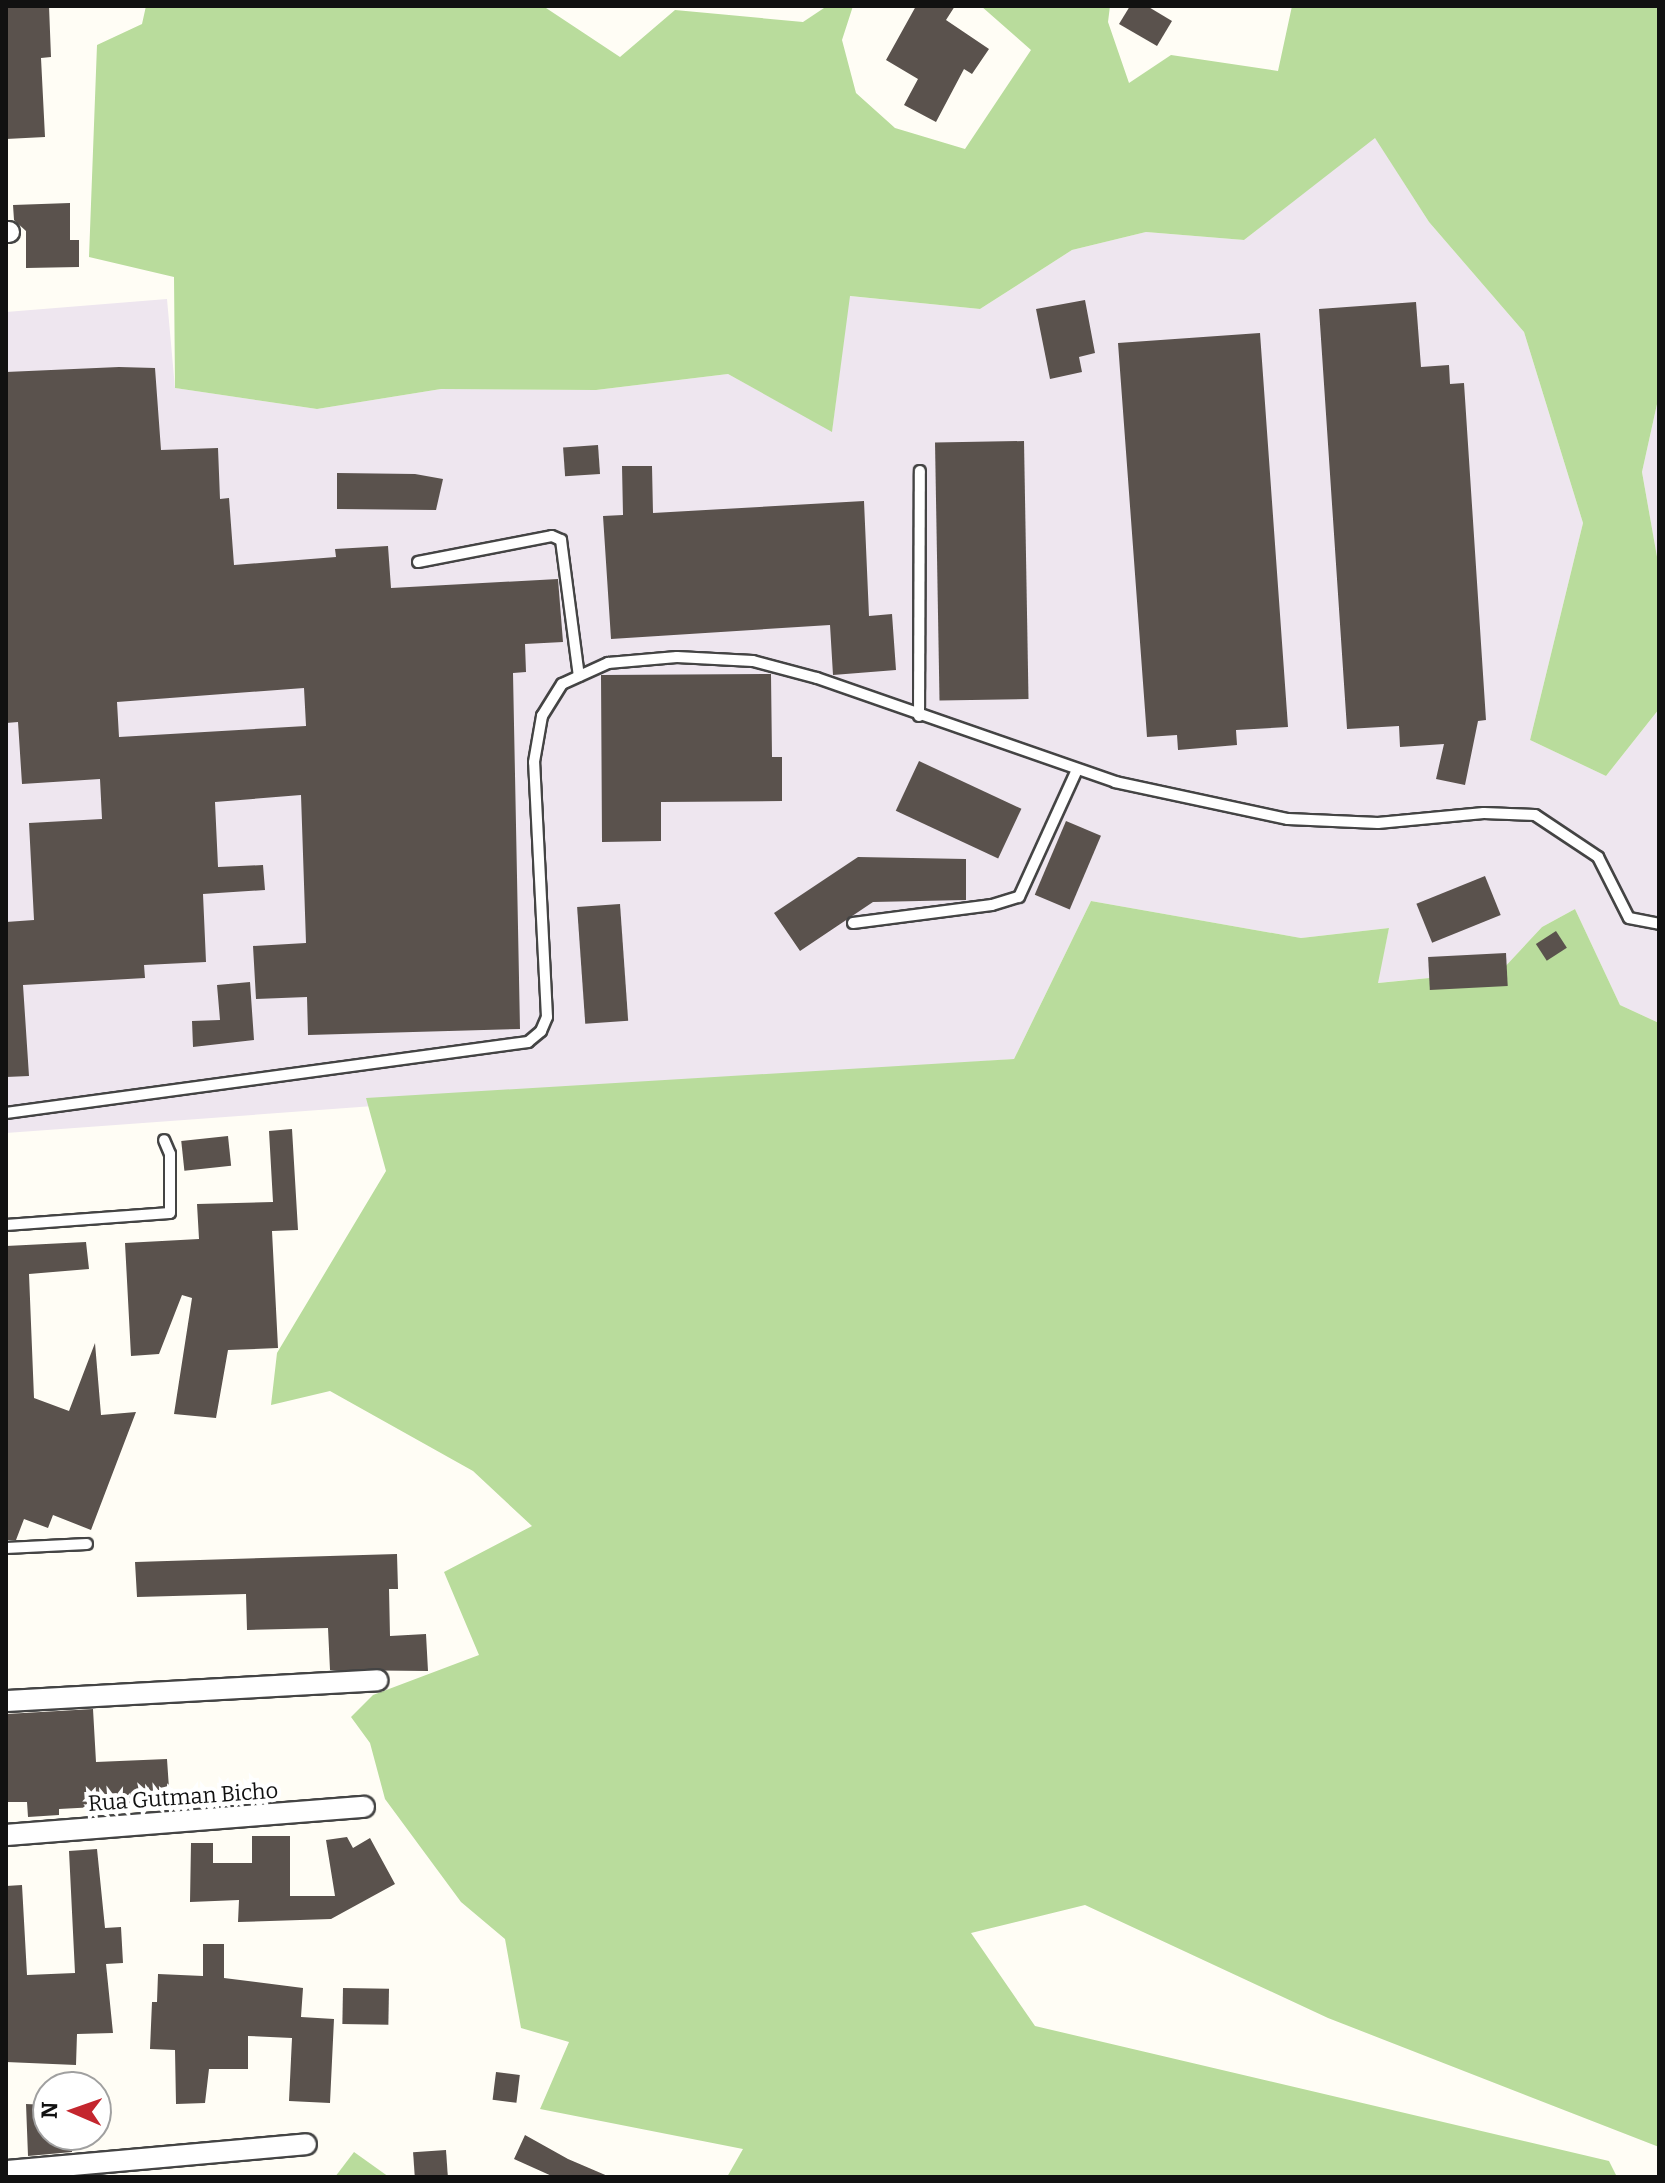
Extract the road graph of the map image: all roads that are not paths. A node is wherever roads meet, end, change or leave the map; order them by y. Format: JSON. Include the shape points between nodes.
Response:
{"nodes":[{"id":1,"x":920,"y":471,"type":"dead end"},
{"id":2,"x":418,"y":562,"type":"dead end"},
{"id":3,"x":579,"y":676,"type":"junction"},
{"id":4,"x":919,"y":716,"type":"junction"},
{"id":5,"x":1077,"y":770,"type":"junction"},
{"id":6,"x":853,"y":923,"type":"dead end"},
{"id":7,"x":1659,"y":924,"type":"edge"},
{"id":8,"x":6,"y":1113,"type":"edge"},
{"id":9,"x":164,"y":1140,"type":"dead end"},
{"id":10,"x":6,"y":1225,"type":"edge"},
{"id":11,"x":87,"y":1544,"type":"dead end"},
{"id":12,"x":6,"y":1548,"type":"edge"},
{"id":13,"x":377,"y":1680,"type":"dead end"},
{"id":14,"x":6,"y":1701,"type":"edge"},
{"id":15,"x":364,"y":1807,"type":"dead end"},
{"id":16,"x":6,"y":1835,"type":"edge"},
{"id":17,"x":306,"y":2144,"type":"dead end"},
{"id":18,"x":6,"y":2171,"type":"edge"}],
"edges":[{"from":1,"to":4,"type":"lane"},
{"from":2,"to":3,"type":"lane","via":[[552,536],[561,540]]},
{"from":3,"to":4,"type":"lane","via":[[608,663],[677,657],[753,661]]},
{"from":3,"to":8,"type":"lane","via":[[562,684],[542,716],[534,762],[547,1017],[528,1042]]},
{"from":4,"to":5,"type":"lane"},
{"from":5,"to":6,"type":"lane","via":[[1019,897]]},
{"from":5,"to":7,"type":"lane","via":[[1288,819],[1378,823],[1484,813],[1535,815],[1598,857],[1629,918]]},
{"from":9,"to":10,"type":"lane","via":[[170,1154],[170,1213]]},
{"from":11,"to":12,"type":"lane"},
{"from":13,"to":14,"type":"street"},
{"from":15,"to":16,"type":"street","name":"Rua Gutman Bicho"},
{"from":17,"to":18,"type":"street"}]}
